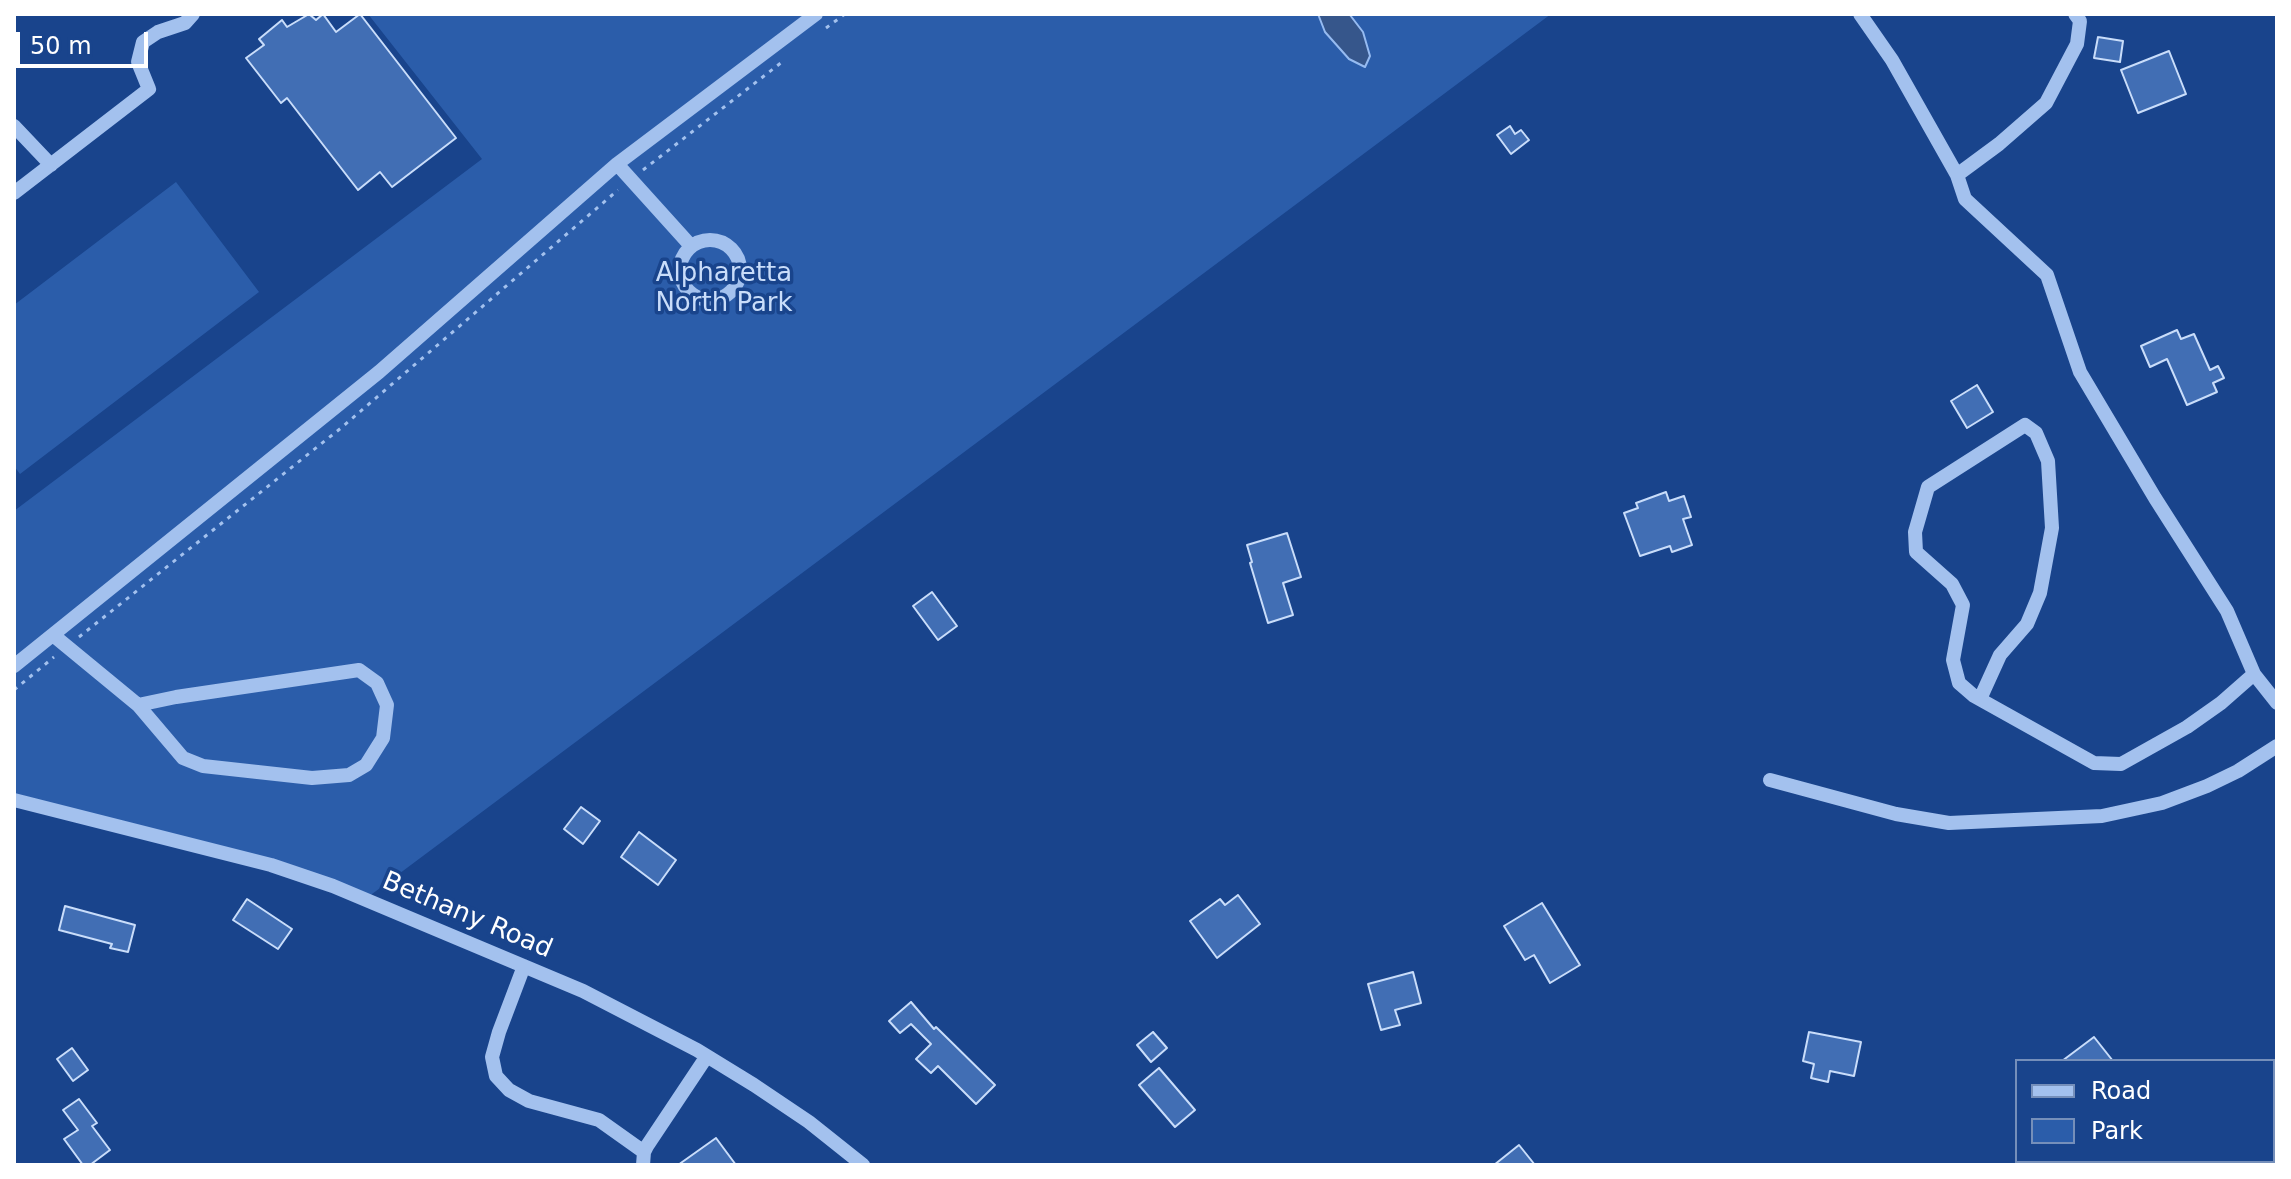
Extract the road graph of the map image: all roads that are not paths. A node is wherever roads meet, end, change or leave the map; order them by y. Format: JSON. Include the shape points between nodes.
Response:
{"nodes":[{"id":1,"x":193,"y":14,"type":"edge"},
{"id":2,"x":816,"y":14,"type":"edge"},
{"id":3,"x":1860,"y":14,"type":"edge"},
{"id":4,"x":2075,"y":14,"type":"edge"},
{"id":5,"x":14,"y":126,"type":"edge"},
{"id":6,"x":617,"y":164,"type":"junction"},
{"id":7,"x":51,"y":165,"type":"junction"},
{"id":8,"x":1957,"y":175,"type":"junction"},
{"id":9,"x":14,"y":193,"type":"edge"},
{"id":10,"x":691,"y":246,"type":"junction"},
{"id":11,"x":53,"y":635,"type":"junction"},
{"id":12,"x":14,"y":666,"type":"edge"},
{"id":13,"x":2254,"y":674,"type":"junction"},
{"id":14,"x":1980,"y":699,"type":"junction"},
{"id":15,"x":2277,"y":703,"type":"edge"},
{"id":16,"x":138,"y":705,"type":"junction"},
{"id":17,"x":2277,"y":746,"type":"edge"},
{"id":18,"x":1770,"y":780,"type":"dead end"},
{"id":19,"x":14,"y":800,"type":"edge"},
{"id":20,"x":524,"y":966,"type":"junction"},
{"id":21,"x":707,"y":1056,"type":"junction"},
{"id":22,"x":644,"y":1159,"type":"edge"},
{"id":23,"x":863,"y":1165,"type":"edge"}],
"edges":[{"from":1,"to":7,"type":"street","via":[[143,42],[138,62],[149,89]]},
{"from":2,"to":6,"type":"street"},
{"from":3,"to":8,"type":"street"},
{"from":4,"to":8,"type":"street","via":[[2080,21],[2077,44],[2046,103]]},
{"from":5,"to":7,"type":"street"},
{"from":6,"to":10,"type":"street"},
{"from":6,"to":11,"type":"street","via":[[379,372]]},
{"from":7,"to":9,"type":"street"},
{"from":8,"to":13,"type":"street","via":[[1965,199],[2047,275],[2080,372],[2227,611]]},
{"from":10,"to":10,"type":"street","via":[[681,260],[684,285],[710,300],[729,293],[740,276],[731,247],[714,239]]},
{"from":11,"to":12,"type":"street"},
{"from":11,"to":16,"type":"street"},
{"from":13,"to":14,"type":"street","via":[[2187,727],[2121,764],[2094,763]]},
{"from":13,"to":15,"type":"street"},
{"from":14,"to":14,"type":"street","via":[[1959,683],[1953,660],[1963,605],[1952,584],[1916,552],[1915,532],[1928,487],[2025,425],[2036,433],[2048,461],[2052,528],[2040,593],[2027,624],[2000,655]]},
{"from":16,"to":16,"type":"street","via":[[183,758],[203,766],[312,778],[349,775],[366,765],[383,738],[387,705],[377,683],[359,670]]},
{"from":17,"to":18,"type":"street","via":[[2207,786],[2102,816],[1949,823]]},
{"from":19,"to":20,"type":"street","name":"Bethany Road","via":[[271,865],[387,907]]},
{"from":20,"to":21,"type":"street","name":"Bethany Road"},
{"from":20,"to":22,"type":"street","via":[[492,1057],[496,1076],[529,1101],[599,1120]]},
{"from":21,"to":22,"type":"street"},
{"from":21,"to":23,"type":"street","name":"Bethany Road","via":[[809,1122]]}]}
